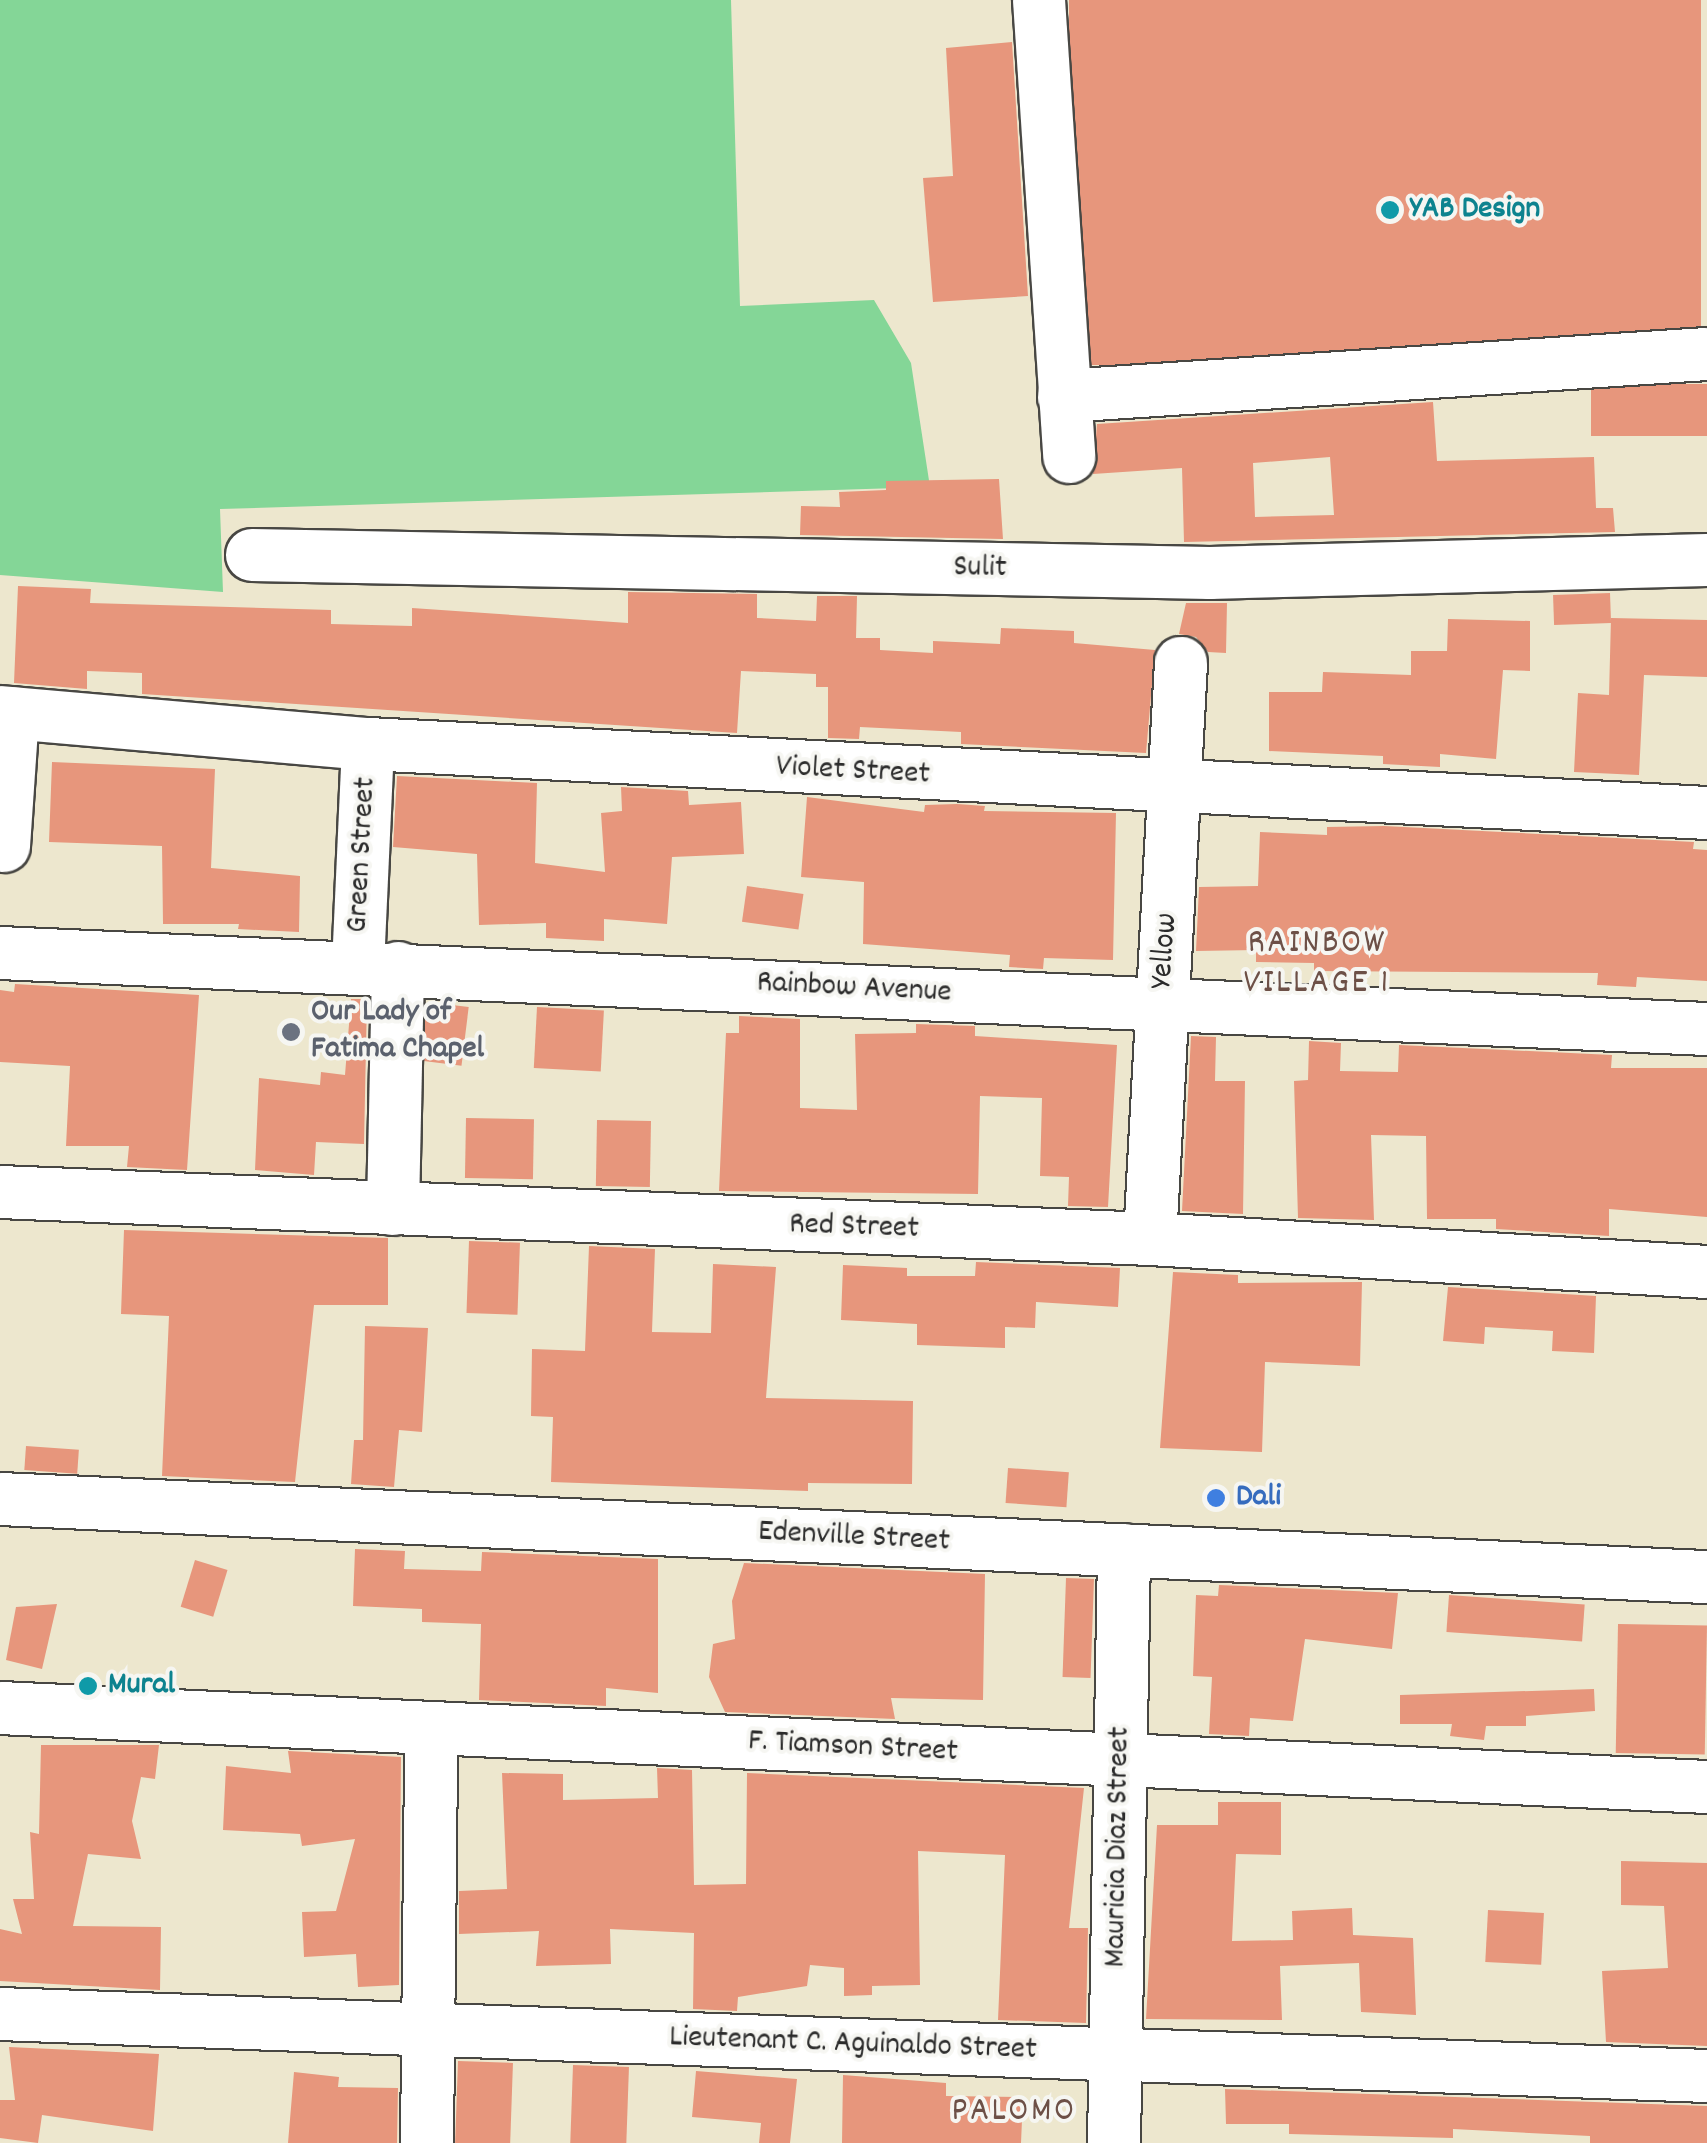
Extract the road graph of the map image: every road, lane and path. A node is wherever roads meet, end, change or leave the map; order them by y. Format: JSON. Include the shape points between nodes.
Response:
{"nodes":[{"id":1,"x":1039,"y":0,"type":"edge"},
{"id":2,"x":1707,"y":354,"type":"edge"},
{"id":3,"x":1064,"y":396,"type":"junction"},
{"id":4,"x":1068,"y":458,"type":"dead end"},
{"id":5,"x":252,"y":555,"type":"dead end"},
{"id":6,"x":1707,"y":560,"type":"edge"},
{"id":7,"x":1181,"y":663,"type":"dead end"},
{"id":8,"x":7,"y":713,"type":"edge"},
{"id":9,"x":368,"y":744,"type":"junction"},
{"id":10,"x":1177,"y":790,"type":"junction"},
{"id":11,"x":1707,"y":813,"type":"edge"},
{"id":12,"x":4,"y":846,"type":"dead end"},
{"id":13,"x":0,"y":952,"type":"edge"},
{"id":14,"x":378,"y":967,"type":"junction"},
{"id":15,"x":1163,"y":1003,"type":"junction"},
{"id":16,"x":1707,"y":1030,"type":"edge"},
{"id":17,"x":0,"y":1192,"type":"edge"},
{"id":18,"x":393,"y":1209,"type":"junction"},
{"id":19,"x":1150,"y":1239,"type":"junction"},
{"id":20,"x":1707,"y":1272,"type":"edge"},
{"id":21,"x":0,"y":1499,"type":"edge"},
{"id":22,"x":1124,"y":1550,"type":"junction"},
{"id":23,"x":1707,"y":1577,"type":"edge"},
{"id":24,"x":0,"y":1708,"type":"edge"},
{"id":25,"x":430,"y":1728,"type":"junction"},
{"id":26,"x":1120,"y":1761,"type":"junction"},
{"id":27,"x":1707,"y":1786,"type":"edge"},
{"id":28,"x":0,"y":2014,"type":"edge"},
{"id":29,"x":426,"y":2030,"type":"junction"},
{"id":30,"x":1115,"y":2055,"type":"junction"},
{"id":31,"x":1707,"y":2076,"type":"edge"},
{"id":32,"x":427,"y":2143,"type":"edge"},
{"id":33,"x":1114,"y":2143,"type":"edge"}],
"edges":[{"from":1,"to":3,"type":"street"},
{"from":2,"to":3,"type":"street"},
{"from":3,"to":4,"type":"street"},
{"from":5,"to":6,"type":"street","name":"Sulit","via":[[1210,574]]},
{"from":7,"to":10,"type":"street","name":"Yellow"},
{"from":8,"to":9,"type":"street","name":"Violet Street"},
{"from":8,"to":12,"type":"street"},
{"from":9,"to":10,"type":"street","name":"Violet Street"},
{"from":9,"to":14,"type":"street","name":"Green Street"},
{"from":10,"to":11,"type":"street","name":"Violet Street"},
{"from":10,"to":15,"type":"street","name":"Yellow"},
{"from":13,"to":14,"type":"street","name":"Rainbow Avenue"},
{"from":14,"to":15,"type":"street","name":"Rainbow Avenue"},
{"from":14,"to":18,"type":"street","name":"Green Street"},
{"from":15,"to":16,"type":"street","name":"Rainbow Avenue"},
{"from":15,"to":19,"type":"street","name":"Yellow"},
{"from":17,"to":18,"type":"street","name":"Red Street"},
{"from":18,"to":19,"type":"street","name":"Red Street"},
{"from":19,"to":20,"type":"street","name":"Red Street"},
{"from":21,"to":22,"type":"street","name":"Edenville Street"},
{"from":22,"to":23,"type":"street","name":"Edenville Street"},
{"from":22,"to":26,"type":"street","name":"Mauricia Diaz Street"},
{"from":24,"to":25,"type":"street","name":"F. Tiamson Street"},
{"from":25,"to":26,"type":"street","name":"F. Tiamson Street"},
{"from":25,"to":29,"type":"street"},
{"from":26,"to":27,"type":"street","name":"F. Tiamson Street"},
{"from":26,"to":30,"type":"street","name":"Mauricia Diaz Street"},
{"from":28,"to":29,"type":"street","name":"Lieutenant C. Aguinaldo Street"},
{"from":29,"to":30,"type":"street","name":"Lieutenant C. Aguinaldo Street"},
{"from":29,"to":32,"type":"street"},
{"from":30,"to":31,"type":"street","name":"Lieutenant C. Aguinaldo Street"},
{"from":30,"to":33,"type":"street","name":"Mauricia Diaz Street"}]}
